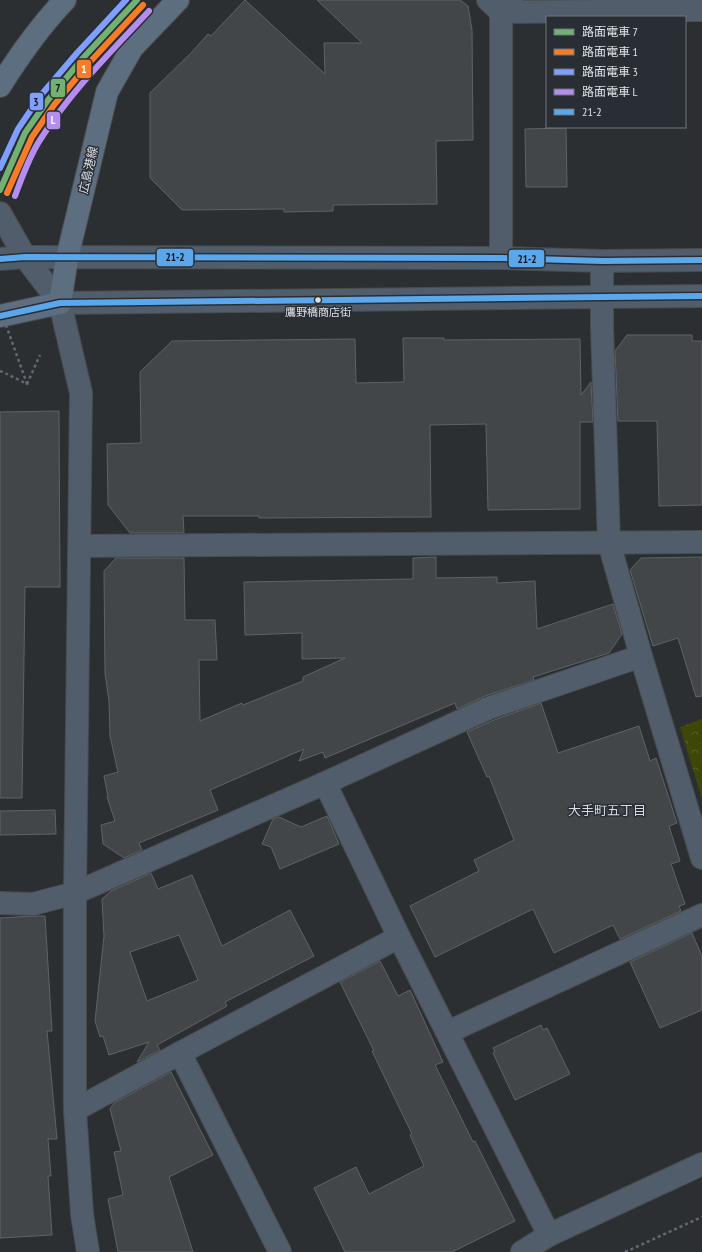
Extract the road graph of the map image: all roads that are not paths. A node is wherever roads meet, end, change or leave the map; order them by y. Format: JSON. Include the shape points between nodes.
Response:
{"nodes":[{"id":1,"x":65,"y":0,"type":"edge"},
{"id":2,"x":178,"y":0,"type":"edge"},
{"id":3,"x":500,"y":4,"type":"edge"},
{"id":4,"x":702,"y":10,"type":"edge"},
{"id":5,"x":0,"y":86,"type":"edge"},
{"id":6,"x":0,"y":213,"type":"edge"},
{"id":7,"x":25,"y":257,"type":"junction"},
{"id":8,"x":67,"y":258,"type":"junction"},
{"id":9,"x":501,"y":258,"type":"junction"},
{"id":10,"x":0,"y":259,"type":"edge"},
{"id":11,"x":702,"y":260,"type":"edge"},
{"id":12,"x":602,"y":261,"type":"junction"},
{"id":13,"x":702,"y":296,"type":"edge"},
{"id":14,"x":601,"y":297,"type":"junction"},
{"id":15,"x":60,"y":303,"type":"junction"},
{"id":16,"x":0,"y":316,"type":"edge"},
{"id":17,"x":702,"y":542,"type":"edge"},
{"id":18,"x":609,"y":543,"type":"junction"},
{"id":19,"x":80,"y":546,"type":"junction"},
{"id":20,"x":641,"y":656,"type":"junction"},
{"id":21,"x":325,"y":782,"type":"junction"},
{"id":22,"x":702,"y":858,"type":"edge"},
{"id":23,"x":75,"y":894,"type":"junction"},
{"id":24,"x":0,"y":903,"type":"edge"},
{"id":25,"x":702,"y":914,"type":"edge"},
{"id":26,"x":399,"y":937,"type":"junction"},
{"id":27,"x":448,"y":1032,"type":"junction"},
{"id":28,"x":180,"y":1053,"type":"junction"},
{"id":29,"x":75,"y":1110,"type":"junction"},
{"id":30,"x":702,"y":1164,"type":"edge"},
{"id":31,"x":549,"y":1235,"type":"junction"},
{"id":32,"x":88,"y":1252,"type":"edge"},
{"id":33,"x":280,"y":1252,"type":"edge"},
{"id":34,"x":522,"y":1252,"type":"edge"}],
"edges":[{"from":1,"to":5,"type":"main road","via":[[49,17]]},
{"from":2,"to":8,"type":"main road","name":"広島港線","via":[[132,48],[107,92]]},
{"from":3,"to":4,"type":"street"},
{"from":3,"to":9,"type":"street"},
{"from":6,"to":7,"type":"street"},
{"from":7,"to":8,"type":"street"},
{"from":7,"to":10,"type":"street"},
{"from":7,"to":15,"type":"street"},
{"from":8,"to":9,"type":"street"},
{"from":8,"to":15,"type":"main road","name":"広島港線"},
{"from":9,"to":12,"type":"street"},
{"from":11,"to":12,"type":"street"},
{"from":12,"to":14,"type":"street"},
{"from":13,"to":14,"type":"street"},
{"from":14,"to":15,"type":"street"},
{"from":14,"to":18,"type":"street"},
{"from":15,"to":16,"type":"main road"},
{"from":15,"to":19,"type":"street","via":[[81,393]]},
{"from":17,"to":18,"type":"street"},
{"from":18,"to":19,"type":"street"},
{"from":18,"to":20,"type":"street"},
{"from":19,"to":23,"type":"street"},
{"from":20,"to":21,"type":"street","via":[[489,708]]},
{"from":20,"to":22,"type":"street"},
{"from":21,"to":23,"type":"street"},
{"from":21,"to":26,"type":"street"},
{"from":23,"to":24,"type":"street","via":[[33,904]]},
{"from":23,"to":29,"type":"street"},
{"from":25,"to":27,"type":"street"},
{"from":26,"to":27,"type":"street"},
{"from":26,"to":28,"type":"street"},
{"from":27,"to":31,"type":"street"},
{"from":28,"to":29,"type":"street"},
{"from":28,"to":33,"type":"street"},
{"from":29,"to":32,"type":"street","via":[[82,1214]]},
{"from":30,"to":31,"type":"street"},
{"from":31,"to":34,"type":"street"}]}
